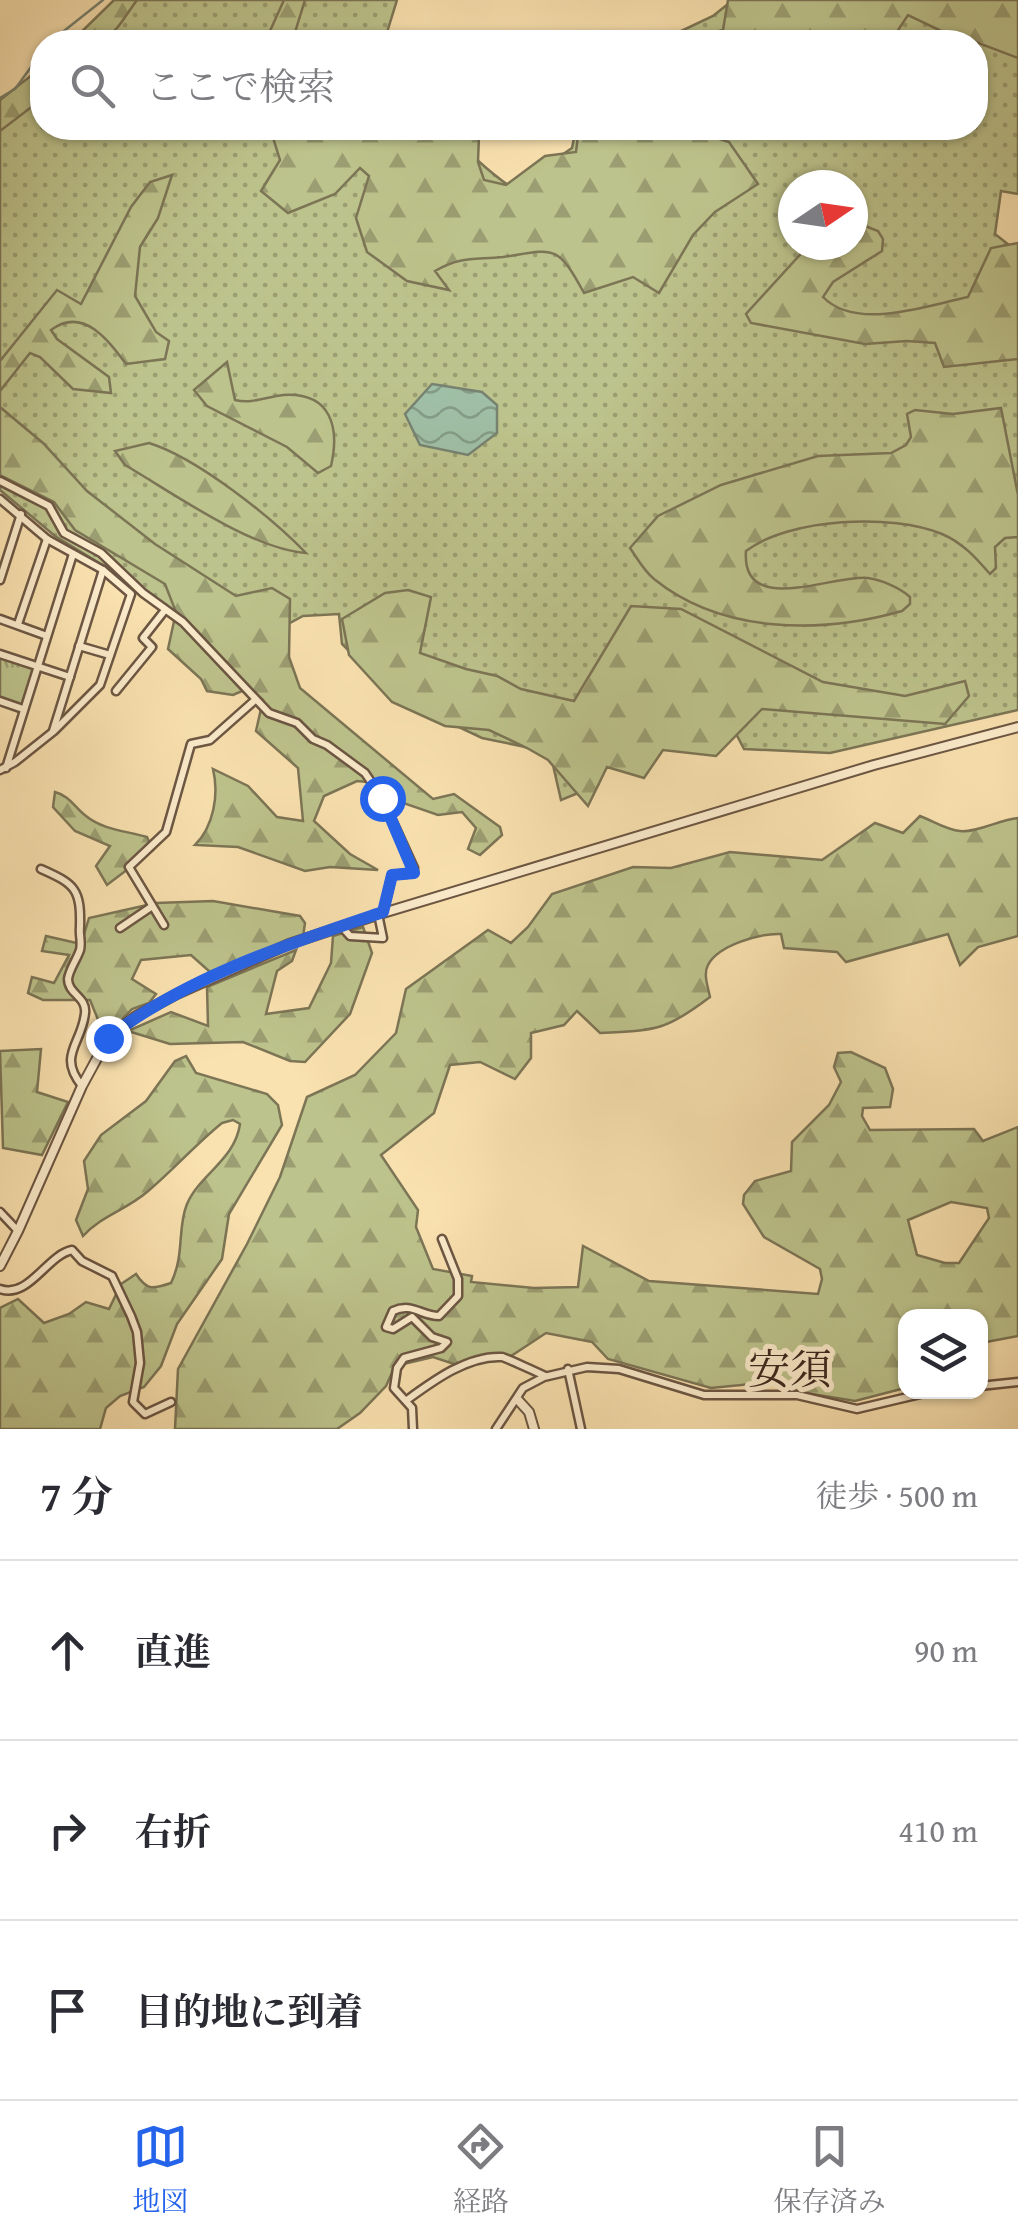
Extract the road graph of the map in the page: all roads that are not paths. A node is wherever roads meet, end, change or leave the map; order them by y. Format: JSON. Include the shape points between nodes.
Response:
{"nodes":[{"id":1,"x":0,"y":481,"type":"edge"},
{"id":2,"x":0,"y":499,"type":"edge"},
{"id":3,"x":21,"y":514,"type":"junction"},
{"id":4,"x":47,"y":539,"type":"junction"},
{"id":5,"x":73,"y":554,"type":"junction"},
{"id":6,"x":104,"y":570,"type":"junction"},
{"id":7,"x":0,"y":580,"type":"edge"},
{"id":8,"x":165,"y":610,"type":"junction"},
{"id":9,"x":0,"y":619,"type":"edge"},
{"id":10,"x":18,"y":624,"type":"junction"},
{"id":11,"x":47,"y":636,"type":"junction"},
{"id":12,"x":80,"y":646,"type":"junction"},
{"id":13,"x":0,"y":654,"type":"edge"},
{"id":14,"x":110,"y":655,"type":"junction"},
{"id":15,"x":38,"y":667,"type":"junction"},
{"id":16,"x":70,"y":677,"type":"junction"},
{"id":17,"x":116,"y":691,"type":"dead end"},
{"id":18,"x":255,"y":700,"type":"junction"},
{"id":19,"x":0,"y":701,"type":"edge"},
{"id":20,"x":23,"y":709,"type":"junction"},
{"id":21,"x":1018,"y":727,"type":"edge"},
{"id":22,"x":52,"y":733,"type":"junction"},
{"id":23,"x":3,"y":770,"type":"edge"},
{"id":24,"x":41,"y":869,"type":"dead end"},
{"id":25,"x":151,"y":907,"type":"junction"},
{"id":26,"x":380,"y":913,"type":"junction"},
{"id":27,"x":164,"y":925,"type":"dead end"},
{"id":28,"x":342,"y":926,"type":"junction"},
{"id":29,"x":120,"y":928,"type":"dead end"},
{"id":30,"x":82,"y":1086,"type":"junction"},
{"id":31,"x":0,"y":1212,"type":"edge"},
{"id":32,"x":18,"y":1231,"type":"junction"},
{"id":33,"x":442,"y":1239,"type":"dead end"},
{"id":34,"x":0,"y":1266,"type":"edge"},
{"id":35,"x":0,"y":1289,"type":"edge"},
{"id":36,"x":568,"y":1369,"type":"junction"},
{"id":37,"x":546,"y":1377,"type":"junction"},
{"id":38,"x":1018,"y":1382,"type":"edge"},
{"id":39,"x":988,"y":1385,"type":"edge"},
{"id":40,"x":899,"y":1399,"type":"edge"},
{"id":41,"x":407,"y":1400,"type":"junction"},
{"id":42,"x":518,"y":1400,"type":"junction"},
{"id":43,"x":171,"y":1402,"type":"dead end"},
{"id":44,"x":413,"y":1429,"type":"edge"},
{"id":45,"x":496,"y":1429,"type":"edge"},
{"id":46,"x":534,"y":1429,"type":"edge"},
{"id":47,"x":581,"y":1429,"type":"edge"}],
"edges":[{"from":1,"to":8,"type":"street","via":[[49,506],[64,533],[101,553]]},
{"from":2,"to":3,"type":"street"},
{"from":3,"to":4,"type":"street"},
{"from":3,"to":7,"type":"street"},
{"from":4,"to":5,"type":"street"},
{"from":4,"to":10,"type":"street"},
{"from":5,"to":6,"type":"street"},
{"from":5,"to":11,"type":"street"},
{"from":6,"to":12,"type":"street"},
{"from":6,"to":14,"type":"street","via":[[131,594]]},
{"from":8,"to":17,"type":"street","via":[[143,638],[152,647]]},
{"from":8,"to":18,"type":"street"},
{"from":9,"to":10,"type":"street"},
{"from":10,"to":11,"type":"street"},
{"from":11,"to":15,"type":"street"},
{"from":12,"to":14,"type":"street"},
{"from":12,"to":16,"type":"street"},
{"from":13,"to":15,"type":"street"},
{"from":14,"to":22,"type":"street","via":[[100,685]]},
{"from":15,"to":16,"type":"street"},
{"from":15,"to":20,"type":"street"},
{"from":16,"to":22,"type":"street"},
{"from":18,"to":25,"type":"street","via":[[210,740],[192,744],[166,832],[129,867]]},
{"from":18,"to":26,"type":"street","via":[[365,773],[382,798],[414,873],[392,875]]},
{"from":19,"to":20,"type":"street"},
{"from":20,"to":23,"type":"street"},
{"from":21,"to":26,"type":"street"},
{"from":22,"to":23,"type":"street"},
{"from":24,"to":30,"type":"street","via":[[77,891],[82,945],[68,977],[85,1014],[70,1060]]},
{"from":25,"to":27,"type":"street"},
{"from":25,"to":29,"type":"street"},
{"from":26,"to":28,"type":"street"},
{"from":26,"to":28,"type":"street","via":[[383,938],[350,936]]},
{"from":28,"to":30,"type":"street","via":[[136,1016],[108,1038]]},
{"from":30,"to":32,"type":"street"},
{"from":31,"to":32,"type":"street"},
{"from":32,"to":34,"type":"street"},
{"from":33,"to":41,"type":"street","via":[[458,1296],[439,1316],[410,1307],[392,1311],[386,1327],[412,1317],[447,1342],[404,1358],[397,1368],[394,1388]]},
{"from":35,"to":43,"type":"street","via":[[14,1290],[72,1250],[112,1276],[137,1332],[133,1402],[144,1414]]},
{"from":36,"to":37,"type":"street"},
{"from":36,"to":40,"type":"street","via":[[618,1368],[704,1395],[797,1395],[857,1409]]},
{"from":36,"to":47,"type":"street"},
{"from":37,"to":41,"type":"street","via":[[502,1357],[482,1360]]},
{"from":37,"to":42,"type":"street","via":[[523,1388]]},
{"from":38,"to":39,"type":"street"},
{"from":41,"to":44,"type":"street"},
{"from":42,"to":45,"type":"street"},
{"from":42,"to":46,"type":"street"}]}
